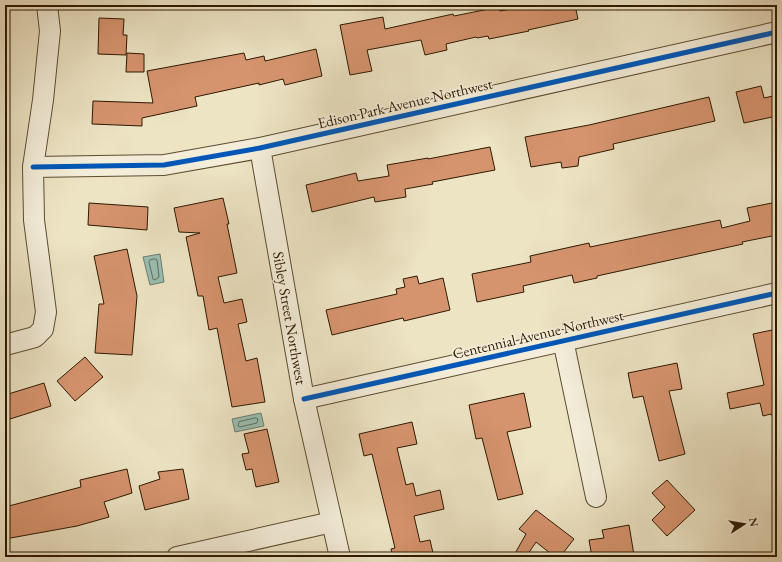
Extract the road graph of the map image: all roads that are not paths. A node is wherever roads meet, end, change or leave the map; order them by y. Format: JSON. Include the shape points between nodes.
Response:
{"nodes":[{"id":1,"x":47,"y":5,"type":"edge"},
{"id":2,"x":777,"y":32,"type":"edge"},
{"id":3,"x":260,"y":148,"type":"junction"},
{"id":4,"x":33,"y":167,"type":"junction"},
{"id":5,"x":777,"y":293,"type":"edge"},
{"id":6,"x":563,"y":340,"type":"junction"},
{"id":7,"x":5,"y":346,"type":"edge"},
{"id":8,"x":304,"y":399,"type":"junction"},
{"id":9,"x":596,"y":497,"type":"dead end"},
{"id":10,"x":332,"y":522,"type":"junction"},
{"id":11,"x":177,"y":557,"type":"edge"},
{"id":12,"x":340,"y":557,"type":"edge"}],
"edges":[{"from":1,"to":4,"type":"street","via":[[50,31]]},
{"from":2,"to":3,"type":"street","name":"Edison Park Avenue Northwest"},
{"from":3,"to":4,"type":"street","name":"Edison Park Avenue Northwest","via":[[164,165]]},
{"from":3,"to":8,"type":"street","name":"Sibley Street Northwest"},
{"from":4,"to":7,"type":"street","via":[[34,220],[46,312],[43,329],[35,336]]},
{"from":5,"to":6,"type":"street","name":"Centennial Avenue Northwest"},
{"from":6,"to":8,"type":"street","name":"Centennial Avenue Northwest"},
{"from":6,"to":9,"type":"street"},
{"from":8,"to":10,"type":"street","name":"Sibley Street Northwest"},
{"from":10,"to":11,"type":"street"},
{"from":10,"to":12,"type":"street","name":"Sibley Street Northwest"}]}
